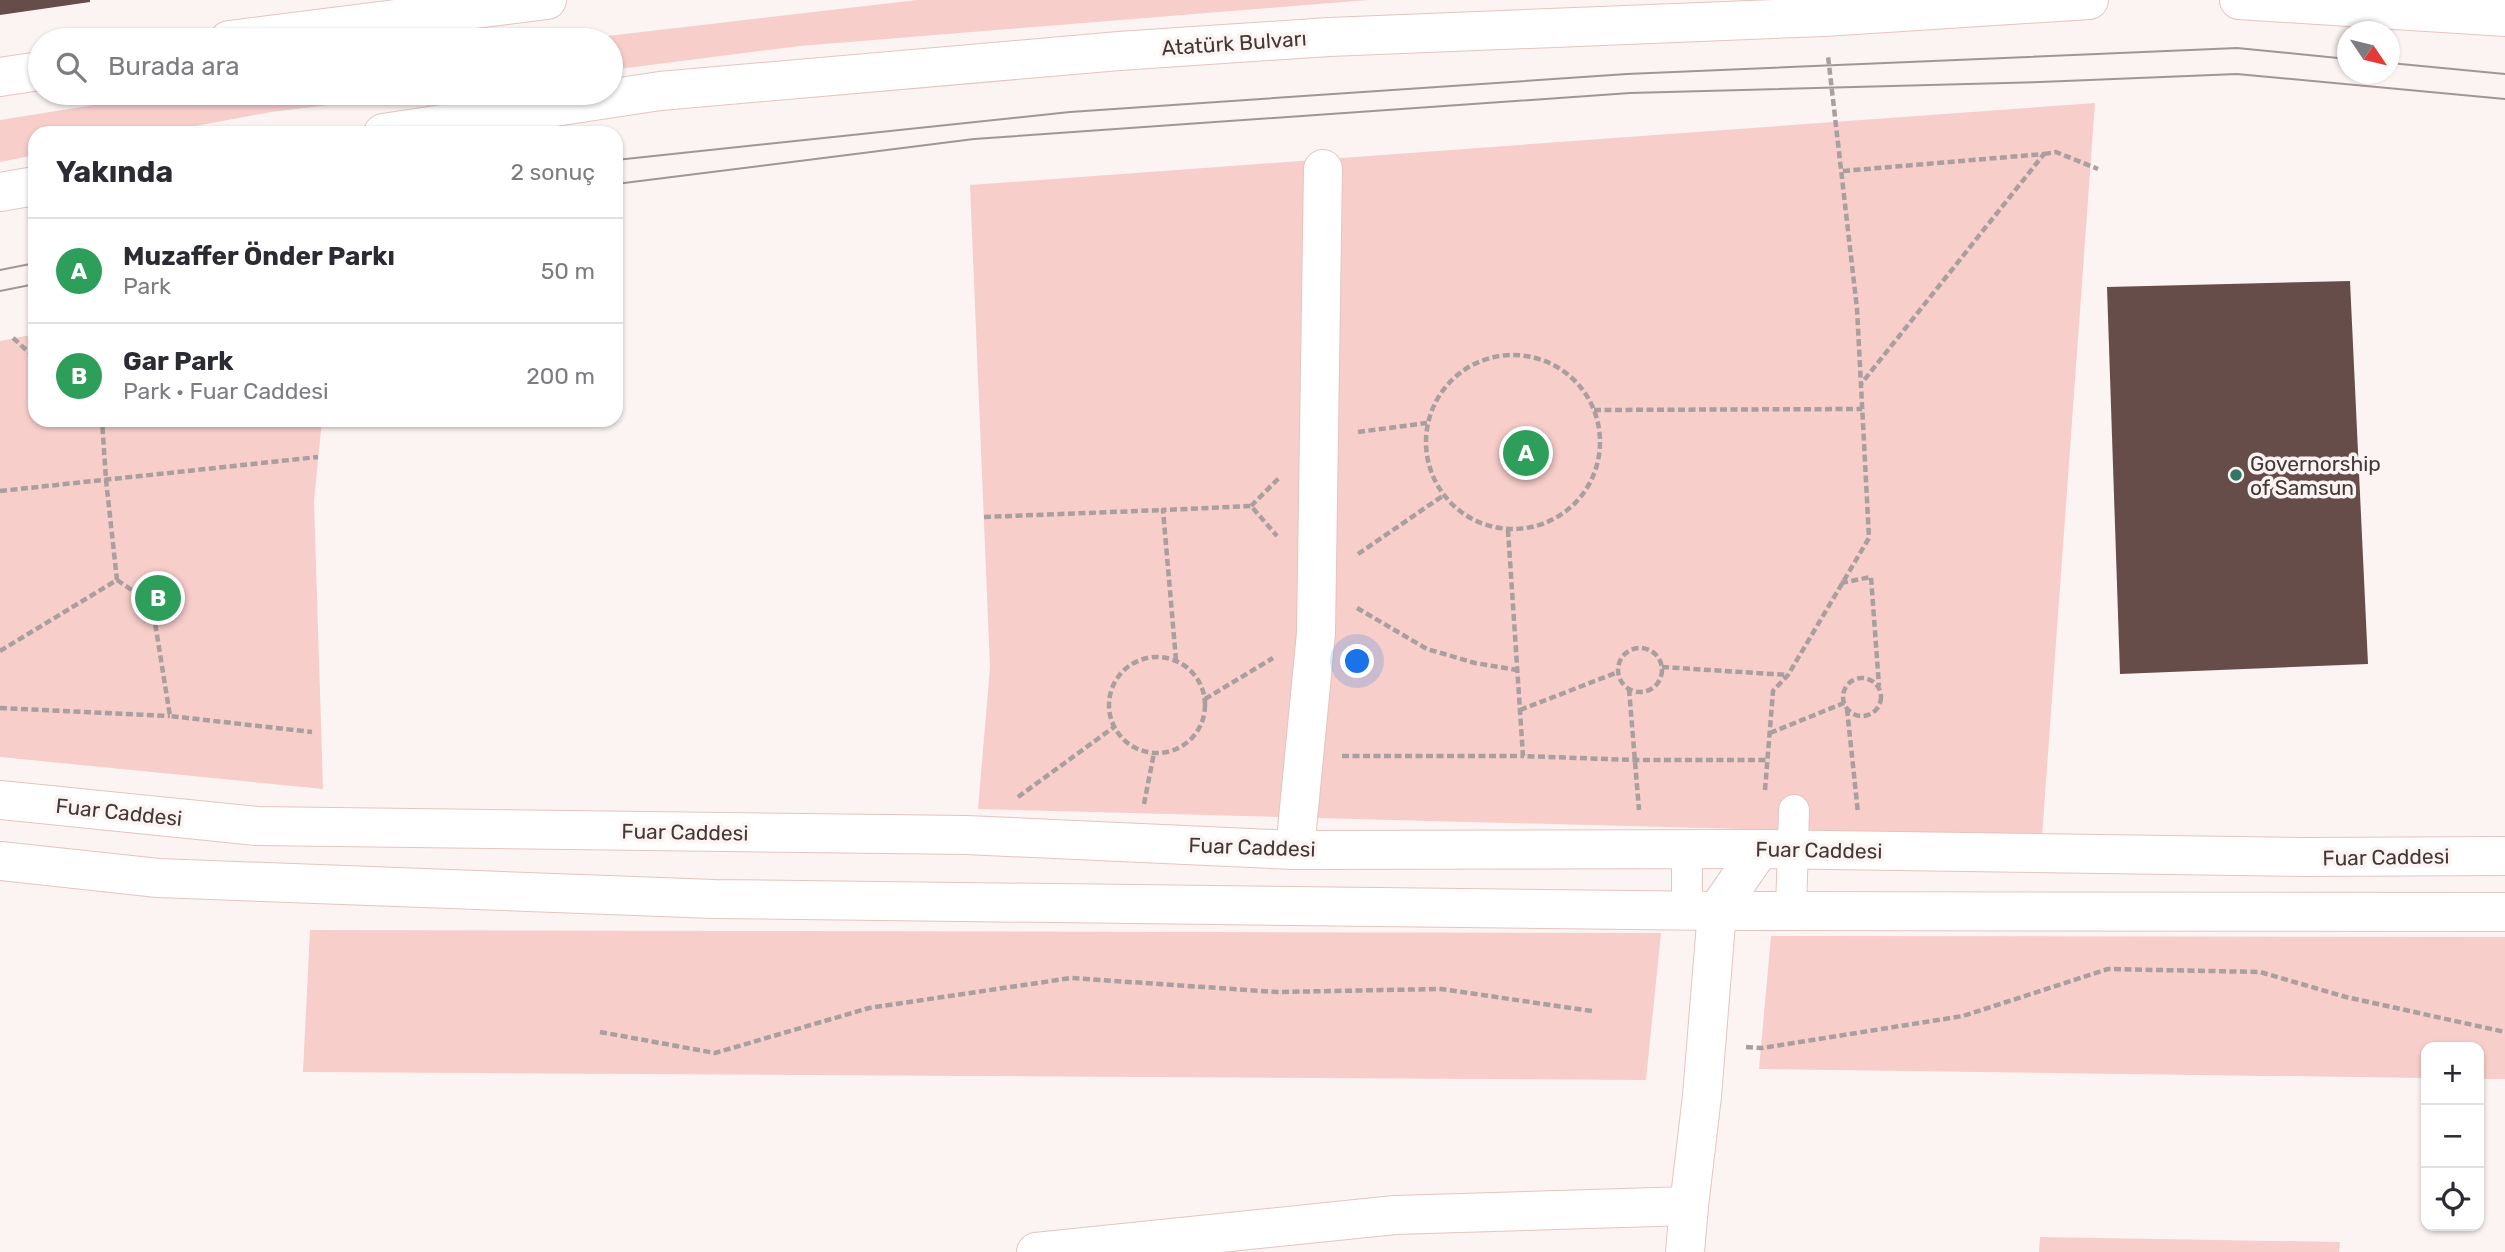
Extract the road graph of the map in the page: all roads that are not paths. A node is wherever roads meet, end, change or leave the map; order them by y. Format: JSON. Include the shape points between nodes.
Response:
{"nodes":[{"id":1,"x":547,"y":0,"type":"edge"},
{"id":2,"x":2089,"y":0,"type":"edge"},
{"id":3,"x":2239,"y":0,"type":"edge"},
{"id":4,"x":1825,"y":8,"type":"edge"},
{"id":5,"x":2505,"y":17,"type":"edge"},
{"id":6,"x":324,"y":28,"type":"edge"},
{"id":7,"x":28,"y":73,"type":"edge"},
{"id":8,"x":0,"y":77,"type":"edge"},
{"id":9,"x":623,"y":97,"type":"edge"},
{"id":10,"x":568,"y":105,"type":"edge"},
{"id":11,"x":429,"y":126,"type":"edge"},
{"id":12,"x":1323,"y":169,"type":"dead end"},
{"id":13,"x":28,"y":187,"type":"edge"},
{"id":14,"x":0,"y":192,"type":"edge"},
{"id":15,"x":0,"y":800,"type":"edge"},
{"id":16,"x":1794,"y":810,"type":"dead end"},
{"id":17,"x":1686,"y":849,"type":"junction"},
{"id":18,"x":1777,"y":849,"type":"junction"},
{"id":19,"x":1295,"y":850,"type":"junction"},
{"id":20,"x":2505,"y":856,"type":"edge"},
{"id":21,"x":0,"y":861,"type":"edge"},
{"id":22,"x":1702,"y":911,"type":"junction"},
{"id":23,"x":1791,"y":911,"type":"junction"},
{"id":24,"x":2505,"y":912,"type":"edge"},
{"id":25,"x":1689,"y":1206,"type":"junction"},
{"id":26,"x":1203,"y":1244,"type":"edge"},
{"id":27,"x":1037,"y":1252,"type":"edge"},
{"id":28,"x":1685,"y":1252,"type":"edge"}],
"edges":[{"from":1,"to":6,"type":"main road"},
{"from":2,"to":4,"type":"main road","name":"Atatürk Bulvarı"},
{"from":3,"to":5,"type":"main road"},
{"from":4,"to":9,"type":"main road","name":"Atatürk Bulvarı","via":[[1119,51]]},
{"from":7,"to":8,"type":"main road"},
{"from":10,"to":11,"type":"main road","name":"Atatürk Bulvarı"},
{"from":12,"to":19,"type":"main road","via":[[1316,633]]},
{"from":13,"to":14,"type":"main road"},
{"from":15,"to":19,"type":"main road","name":"Fuar Caddesi","via":[[257,826],[966,835]]},
{"from":16,"to":18,"type":"street"},
{"from":17,"to":18,"type":"main road","name":"Fuar Caddesi"},
{"from":17,"to":19,"type":"main road","name":"Fuar Caddesi"},
{"from":17,"to":22,"type":"street"},
{"from":18,"to":20,"type":"main road","name":"Fuar Caddesi","via":[[2305,858]]},
{"from":18,"to":22,"type":"main road"},
{"from":18,"to":23,"type":"street"},
{"from":21,"to":22,"type":"main road","via":[[158,878],[714,900]]},
{"from":22,"to":23,"type":"main road"},
{"from":22,"to":25,"type":"main road","via":[[1706,1045]]},
{"from":23,"to":24,"type":"main road"},
{"from":25,"to":26,"type":"main road","via":[[1395,1215]]},
{"from":25,"to":28,"type":"main road"},
{"from":26,"to":27,"type":"main road"}]}
